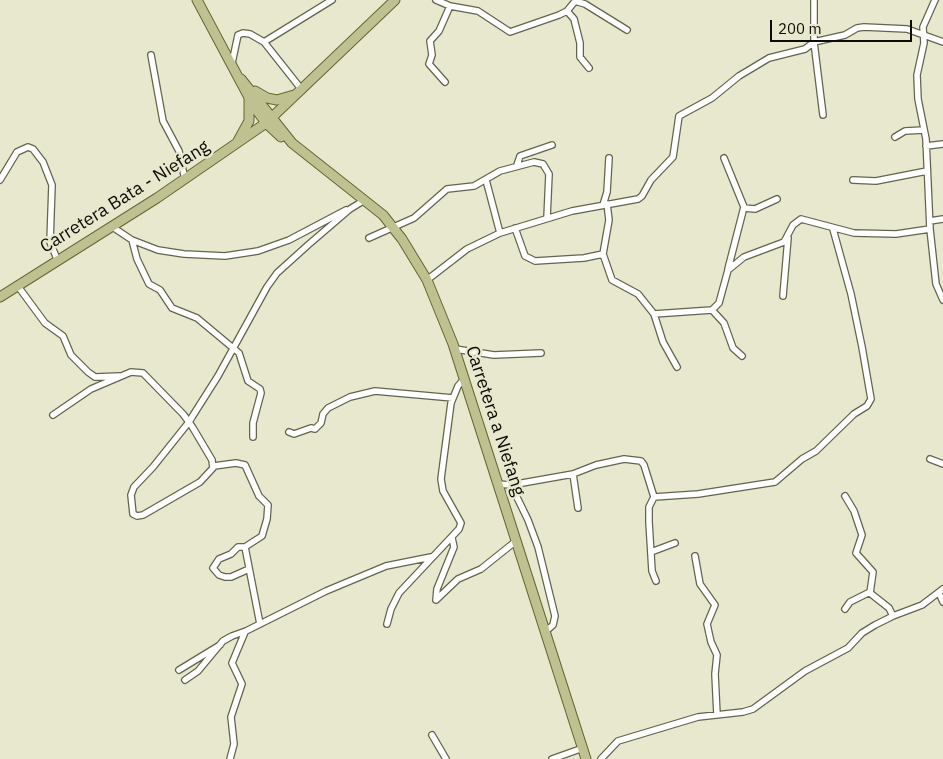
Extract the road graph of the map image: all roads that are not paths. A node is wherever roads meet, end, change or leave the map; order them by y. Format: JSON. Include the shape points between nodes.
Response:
{"nodes":[{"id":1,"x":197,"y":0,"type":"edge"},
{"id":2,"x":332,"y":0,"type":"edge"},
{"id":3,"x":395,"y":0,"type":"edge"},
{"id":4,"x":436,"y":0,"type":"edge"},
{"id":5,"x":576,"y":0,"type":"edge"},
{"id":6,"x":814,"y":0,"type":"edge"},
{"id":7,"x":934,"y":0,"type":"edge"},
{"id":8,"x":450,"y":6,"type":"junction"},
{"id":9,"x":567,"y":11,"type":"junction"},
{"id":10,"x":628,"y":30,"type":"dead end"},
{"id":11,"x":923,"y":34,"type":"junction"},
{"id":12,"x":264,"y":42,"type":"junction"},
{"id":13,"x":814,"y":42,"type":"junction"},
{"id":14,"x":943,"y":42,"type":"edge"},
{"id":15,"x":152,"y":55,"type":"dead end"},
{"id":16,"x":232,"y":63,"type":"junction"},
{"id":17,"x":589,"y":68,"type":"dead end"},
{"id":18,"x":244,"y":82,"type":"junction"},
{"id":19,"x":445,"y":82,"type":"dead end"},
{"id":20,"x":300,"y":91,"type":"junction"},
{"id":21,"x":249,"y":96,"type":"junction"},
{"id":22,"x":280,"y":111,"type":"junction"},
{"id":23,"x":823,"y":116,"type":"dead end"},
{"id":24,"x":269,"y":121,"type":"junction"},
{"id":25,"x":278,"y":128,"type":"junction"},
{"id":26,"x":924,"y":130,"type":"junction"},
{"id":27,"x":251,"y":134,"type":"junction"},
{"id":28,"x":895,"y":137,"type":"dead end"},
{"id":29,"x":289,"y":142,"type":"junction"},
{"id":30,"x":943,"y":144,"type":"edge"},
{"id":31,"x":552,"y":145,"type":"dead end"},
{"id":32,"x":233,"y":146,"type":"junction"},
{"id":33,"x":926,"y":146,"type":"junction"},
{"id":34,"x":609,"y":158,"type":"dead end"},
{"id":35,"x":724,"y":158,"type":"dead end"},
{"id":36,"x":517,"y":164,"type":"junction"},
{"id":37,"x":927,"y":171,"type":"junction"},
{"id":38,"x":0,"y":180,"type":"edge"},
{"id":39,"x":185,"y":180,"type":"junction"},
{"id":40,"x":486,"y":180,"type":"junction"},
{"id":41,"x":853,"y":180,"type":"dead end"},
{"id":42,"x":777,"y":198,"type":"dead end"},
{"id":43,"x":363,"y":201,"type":"junction"},
{"id":44,"x":605,"y":205,"type":"junction"},
{"id":45,"x":744,"y":208,"type":"junction"},
{"id":46,"x":350,"y":209,"type":"junction"},
{"id":47,"x":547,"y":218,"type":"junction"},
{"id":48,"x":943,"y":219,"type":"edge"},
{"id":49,"x":930,"y":221,"type":"junction"},
{"id":50,"x":111,"y":226,"type":"junction"},
{"id":51,"x":394,"y":228,"type":"junction"},
{"id":52,"x":515,"y":228,"type":"junction"},
{"id":53,"x":833,"y":228,"type":"junction"},
{"id":54,"x":930,"y":229,"type":"junction"},
{"id":55,"x":500,"y":233,"type":"junction"},
{"id":56,"x":369,"y":238,"type":"dead end"},
{"id":57,"x":788,"y":238,"type":"junction"},
{"id":58,"x":132,"y":240,"type":"junction"},
{"id":59,"x":603,"y":254,"type":"junction"},
{"id":60,"x":58,"y":259,"type":"junction"},
{"id":61,"x":728,"y":270,"type":"junction"},
{"id":62,"x":427,"y":280,"type":"junction"},
{"id":63,"x":17,"y":285,"type":"junction"},
{"id":64,"x":0,"y":296,"type":"edge"},
{"id":65,"x":783,"y":296,"type":"dead end"},
{"id":66,"x":943,"y":300,"type":"edge"},
{"id":67,"x":712,"y":310,"type":"junction"},
{"id":68,"x":654,"y":314,"type":"junction"},
{"id":69,"x":233,"y":347,"type":"junction"},
{"id":70,"x":455,"y":349,"type":"junction"},
{"id":71,"x":541,"y":353,"type":"dead end"},
{"id":72,"x":742,"y":356,"type":"dead end"},
{"id":73,"x":677,"y":367,"type":"dead end"},
{"id":74,"x":122,"y":376,"type":"junction"},
{"id":75,"x":464,"y":379,"type":"junction"},
{"id":76,"x":453,"y":398,"type":"junction"},
{"id":77,"x":53,"y":415,"type":"dead end"},
{"id":78,"x":189,"y":422,"type":"junction"},
{"id":79,"x":290,"y":432,"type":"dead end"},
{"id":80,"x":253,"y":437,"type":"dead end"},
{"id":81,"x":930,"y":459,"type":"dead end"},
{"id":82,"x":943,"y":464,"type":"edge"},
{"id":83,"x":214,"y":466,"type":"junction"},
{"id":84,"x":573,"y":474,"type":"junction"},
{"id":85,"x":497,"y":484,"type":"junction"},
{"id":86,"x":511,"y":485,"type":"junction"},
{"id":87,"x":845,"y":496,"type":"dead end"},
{"id":88,"x":654,"y":497,"type":"junction"},
{"id":89,"x":578,"y":508,"type":"dead end"},
{"id":90,"x":452,"y":538,"type":"junction"},
{"id":91,"x":516,"y":541,"type":"junction"},
{"id":92,"x":675,"y":543,"type":"dead end"},
{"id":93,"x":245,"y":547,"type":"junction"},
{"id":94,"x":651,"y":552,"type":"junction"},
{"id":95,"x":695,"y":556,"type":"dead end"},
{"id":96,"x":432,"y":557,"type":"junction"},
{"id":97,"x":248,"y":569,"type":"junction"},
{"id":98,"x":656,"y":581,"type":"dead end"},
{"id":99,"x":941,"y":591,"type":"edge"},
{"id":100,"x":870,"y":592,"type":"junction"},
{"id":101,"x":943,"y":602,"type":"edge"},
{"id":102,"x":845,"y":609,"type":"dead end"},
{"id":103,"x":893,"y":616,"type":"junction"},
{"id":104,"x":260,"y":624,"type":"junction"},
{"id":105,"x":387,"y":624,"type":"dead end"},
{"id":106,"x":246,"y":631,"type":"junction"},
{"id":107,"x":545,"y":632,"type":"junction"},
{"id":108,"x":220,"y":645,"type":"junction"},
{"id":109,"x":179,"y":670,"type":"dead end"},
{"id":110,"x":185,"y":680,"type":"dead end"},
{"id":111,"x":717,"y":715,"type":"junction"},
{"id":112,"x":432,"y":735,"type":"dead end"},
{"id":113,"x":583,"y":748,"type":"junction"},
{"id":114,"x":230,"y":759,"type":"edge"},
{"id":115,"x":446,"y":759,"type":"edge"},
{"id":116,"x":552,"y":759,"type":"edge"},
{"id":117,"x":586,"y":759,"type":"edge"},
{"id":118,"x":601,"y":759,"type":"edge"}],
"edges":[{"from":1,"to":16,"type":"main road"},
{"from":2,"to":12,"type":"street"},
{"from":3,"to":20,"type":"main road","name":"Carretera Bata - Niefang"},
{"from":4,"to":8,"type":"street"},
{"from":5,"to":9,"type":"street"},
{"from":5,"to":10,"type":"street"},
{"from":6,"to":13,"type":"street"},
{"from":7,"to":11,"type":"street","via":[[925,18]]},
{"from":8,"to":9,"type":"street","via":[[478,11],[510,32]]},
{"from":8,"to":19,"type":"street","via":[[439,31],[430,41],[432,55],[429,64]]},
{"from":9,"to":17,"type":"street","via":[[574,19],[580,56]]},
{"from":11,"to":13,"type":"street","via":[[891,27],[864,27]]},
{"from":11,"to":14,"type":"street"},
{"from":11,"to":26,"type":"street","via":[[917,75]]},
{"from":12,"to":16,"type":"street","via":[[243,32],[238,35]]},
{"from":12,"to":20,"type":"street"},
{"from":13,"to":23,"type":"street"},
{"from":13,"to":44,"type":"street","via":[[805,49],[769,58],[712,98],[679,116],[674,157],[651,180],[642,196]]},
{"from":15,"to":39,"type":"street","via":[[162,121],[179,151]]},
{"from":16,"to":18,"type":"main road"},
{"from":18,"to":20,"type":"main road","via":[[267,98],[277,100]]},
{"from":18,"to":21,"type":"main road"},
{"from":18,"to":24,"type":"main road"},
{"from":20,"to":22,"type":"main road","name":"Carretera Bata - Niefang"},
{"from":21,"to":24,"type":"main road"},
{"from":21,"to":32,"type":"main road","via":[[249,121],[244,134]]},
{"from":22,"to":24,"type":"main road","name":"Carretera Bata - Niefang"},
{"from":22,"to":25,"type":"main road","via":[[276,117]]},
{"from":24,"to":25,"type":"main road"},
{"from":24,"to":27,"type":"main road","name":"Carretera Bata - Niefang"},
{"from":24,"to":29,"type":"main road"},
{"from":25,"to":29,"type":"main road"},
{"from":26,"to":28,"type":"street","via":[[905,131]]},
{"from":26,"to":33,"type":"street"},
{"from":27,"to":29,"type":"main road","via":[[274,134]]},
{"from":27,"to":32,"type":"main road","name":"Carretera Bata - Niefang"},
{"from":29,"to":43,"type":"main road","name":"Carretera a Niefang"},
{"from":30,"to":33,"type":"street"},
{"from":31,"to":36,"type":"street","via":[[520,156]]},
{"from":32,"to":39,"type":"main road","name":"Carretera Bata - Niefang"},
{"from":33,"to":37,"type":"street"},
{"from":34,"to":44,"type":"street"},
{"from":35,"to":45,"type":"street"},
{"from":36,"to":40,"type":"street"},
{"from":36,"to":47,"type":"street","via":[[534,162],[543,164],[547,169],[550,182]]},
{"from":37,"to":41,"type":"street","via":[[876,181]]},
{"from":37,"to":49,"type":"street"},
{"from":38,"to":60,"type":"street","via":[[17,152],[28,147],[43,162],[52,185],[50,242]]},
{"from":39,"to":50,"type":"main road","name":"Carretera Bata - Niefang"},
{"from":40,"to":51,"type":"street","via":[[474,186],[447,189],[414,218]]},
{"from":40,"to":55,"type":"street"},
{"from":42,"to":45,"type":"street","via":[[755,209]]},
{"from":43,"to":46,"type":"street"},
{"from":43,"to":51,"type":"main road","name":"Carretera a Niefang","via":[[383,215]]},
{"from":44,"to":47,"type":"street"},
{"from":44,"to":59,"type":"street","via":[[609,220]]},
{"from":45,"to":61,"type":"street"},
{"from":46,"to":58,"type":"street","via":[[289,240],[258,251],[225,256],[175,253]]},
{"from":46,"to":69,"type":"street","via":[[277,273]]},
{"from":47,"to":52,"type":"street"},
{"from":48,"to":49,"type":"street"},
{"from":49,"to":54,"type":"street"},
{"from":50,"to":58,"type":"street"},
{"from":50,"to":60,"type":"main road","name":"Carretera Bata - Niefang"},
{"from":51,"to":56,"type":"street"},
{"from":51,"to":62,"type":"main road","name":"Carretera a Niefang"},
{"from":52,"to":55,"type":"street"},
{"from":52,"to":59,"type":"street","via":[[525,256],[534,261]]},
{"from":53,"to":54,"type":"street","via":[[854,233],[885,234]]},
{"from":53,"to":57,"type":"street","via":[[801,220],[793,225]]},
{"from":53,"to":88,"type":"street","via":[[862,347],[871,399],[867,406],[775,482]]},
{"from":54,"to":66,"type":"street","via":[[937,291]]},
{"from":55,"to":62,"type":"street","via":[[467,249]]},
{"from":57,"to":61,"type":"street","via":[[744,257]]},
{"from":57,"to":65,"type":"street"},
{"from":58,"to":69,"type":"street","via":[[149,284],[160,290],[166,302],[177,312],[197,318]]},
{"from":59,"to":68,"type":"street","via":[[612,280],[638,294]]},
{"from":60,"to":63,"type":"main road","name":"Carretera Bata - Niefang"},
{"from":61,"to":67,"type":"street","via":[[720,303]]},
{"from":62,"to":70,"type":"main road","name":"Carretera a Niefang"},
{"from":63,"to":64,"type":"main road","name":"Carretera Bata - Niefang"},
{"from":63,"to":74,"type":"street","via":[[45,323],[63,336],[71,354],[88,372],[95,377]]},
{"from":67,"to":68,"type":"street"},
{"from":67,"to":72,"type":"street","via":[[724,323],[733,348]]},
{"from":68,"to":73,"type":"street","via":[[663,342]]},
{"from":69,"to":78,"type":"street"},
{"from":69,"to":80,"type":"street","via":[[239,353],[248,381],[261,393],[253,423]]},
{"from":70,"to":71,"type":"street","via":[[494,355]]},
{"from":70,"to":75,"type":"main road","name":"Carretera a Niefang"},
{"from":74,"to":77,"type":"street","via":[[81,393]]},
{"from":74,"to":78,"type":"street","via":[[138,372],[149,377]]},
{"from":75,"to":76,"type":"street"},
{"from":75,"to":85,"type":"main road","name":"Carretera a Niefang"},
{"from":76,"to":79,"type":"street","via":[[375,391],[350,397],[328,408],[315,429]]},
{"from":76,"to":90,"type":"street","via":[[441,479],[443,490],[460,523]]},
{"from":78,"to":83,"type":"street"},
{"from":78,"to":83,"type":"street","via":[[134,487],[131,495],[133,514],[143,515],[188,491]]},
{"from":81,"to":82,"type":"street"},
{"from":83,"to":93,"type":"street","via":[[236,462],[244,465],[259,496],[268,505],[262,536]]},
{"from":84,"to":86,"type":"street"},
{"from":84,"to":88,"type":"street","via":[[605,463],[630,459],[641,461]]},
{"from":84,"to":89,"type":"street"},
{"from":85,"to":86,"type":"street"},
{"from":85,"to":91,"type":"main road","name":"Carretera a Niefang"},
{"from":86,"to":107,"type":"street","via":[[538,547],[555,616],[553,625]]},
{"from":87,"to":100,"type":"street","via":[[862,535],[856,554],[872,572]]},
{"from":88,"to":94,"type":"street","via":[[649,514]]},
{"from":90,"to":91,"type":"street","via":[[454,547],[436,600],[458,580],[481,569]]},
{"from":90,"to":96,"type":"street"},
{"from":91,"to":107,"type":"main road","name":"Carretera a Niefang"},
{"from":92,"to":94,"type":"street"},
{"from":93,"to":97,"type":"street"},
{"from":93,"to":97,"type":"street","via":[[238,547],[219,559],[213,568],[225,577]]},
{"from":94,"to":98,"type":"street"},
{"from":95,"to":111,"type":"street","via":[[700,584],[715,605],[707,624],[717,655]]},
{"from":96,"to":104,"type":"street","via":[[386,566],[326,590]]},
{"from":96,"to":105,"type":"street","via":[[400,593]]},
{"from":97,"to":104,"type":"street"},
{"from":99,"to":101,"type":"street"},
{"from":99,"to":103,"type":"street","via":[[914,610]]},
{"from":100,"to":102,"type":"street","via":[[850,602]]},
{"from":100,"to":103,"type":"street","via":[[889,608]]},
{"from":103,"to":111,"type":"street","via":[[862,633],[842,652],[805,671],[753,709]]},
{"from":104,"to":106,"type":"street"},
{"from":106,"to":108,"type":"street"},
{"from":106,"to":114,"type":"street","via":[[232,663],[242,684],[232,717],[234,744]]},
{"from":107,"to":113,"type":"main road","name":"Carretera a Niefang"},
{"from":108,"to":109,"type":"street"},
{"from":108,"to":110,"type":"street"},
{"from":111,"to":118,"type":"street","via":[[698,717],[618,741]]},
{"from":112,"to":115,"type":"street"},
{"from":113,"to":116,"type":"street"},
{"from":113,"to":117,"type":"main road","name":"Carretera a Niefang"}]}
